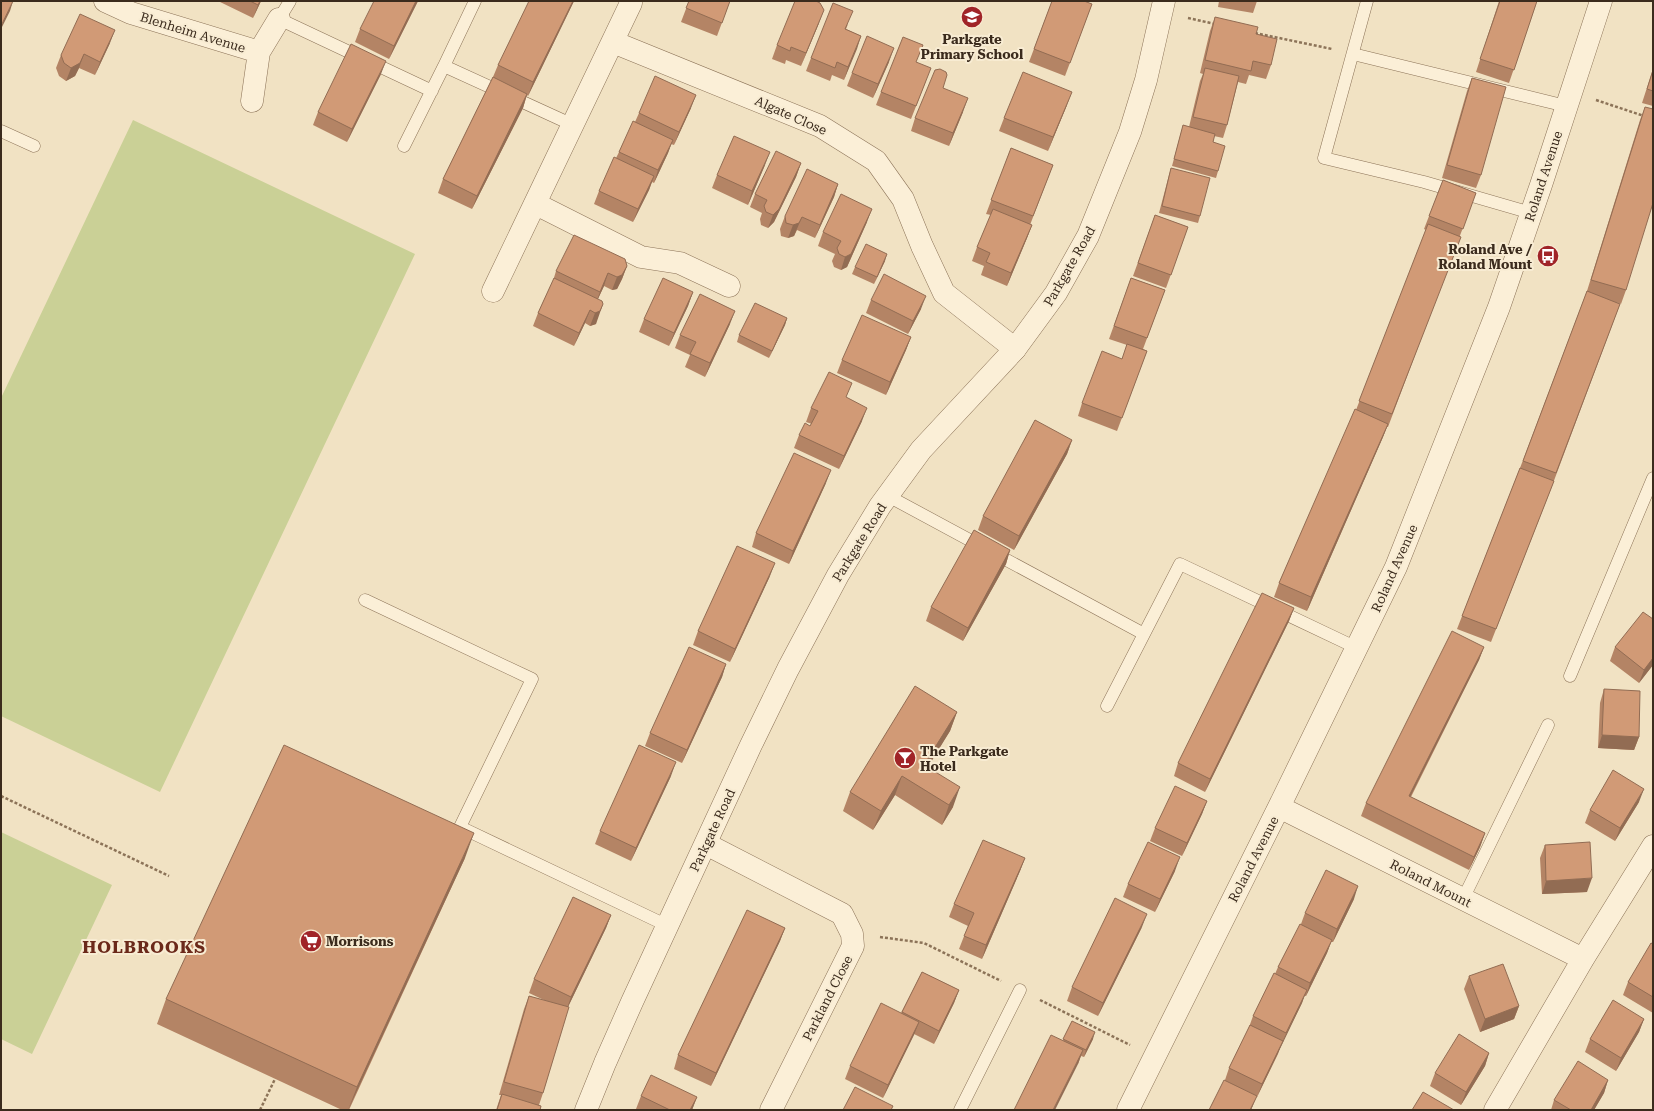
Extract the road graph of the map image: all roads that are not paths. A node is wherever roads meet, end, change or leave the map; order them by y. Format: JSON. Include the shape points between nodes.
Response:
{"nodes":[{"id":1,"x":105,"y":1,"type":"edge"},
{"id":2,"x":290,"y":1,"type":"edge"},
{"id":3,"x":474,"y":1,"type":"edge"},
{"id":4,"x":1367,"y":1,"type":"edge"},
{"id":5,"x":1601,"y":1,"type":"edge"},
{"id":6,"x":631,"y":2,"type":"edge"},
{"id":7,"x":1163,"y":7,"type":"edge"},
{"id":8,"x":279,"y":19,"type":"junction"},
{"id":9,"x":613,"y":42,"type":"junction"},
{"id":10,"x":260,"y":52,"type":"junction"},
{"id":11,"x":1353,"y":54,"type":"junction"},
{"id":12,"x":444,"y":66,"type":"junction"},
{"id":13,"x":432,"y":91,"type":"junction"},
{"id":14,"x":1568,"y":99,"type":"junction"},
{"id":15,"x":252,"y":100,"type":"dead end"},
{"id":16,"x":573,"y":125,"type":"junction"},
{"id":17,"x":1,"y":131,"type":"edge"},
{"id":18,"x":34,"y":146,"type":"dead end"},
{"id":19,"x":404,"y":146,"type":"dead end"},
{"id":20,"x":536,"y":204,"type":"junction"},
{"id":21,"x":1531,"y":213,"type":"junction"},
{"id":22,"x":729,"y":286,"type":"dead end"},
{"id":23,"x":494,"y":291,"type":"dead end"},
{"id":24,"x":1014,"y":349,"type":"junction"},
{"id":25,"x":1653,"y":478,"type":"edge"},
{"id":26,"x":888,"y":496,"type":"junction"},
{"id":27,"x":365,"y":600,"type":"dead end"},
{"id":28,"x":1144,"y":634,"type":"junction"},
{"id":29,"x":1357,"y":648,"type":"junction"},
{"id":30,"x":1570,"y":676,"type":"dead end"},
{"id":31,"x":1107,"y":706,"type":"dead end"},
{"id":32,"x":1548,"y":725,"type":"dead end"},
{"id":33,"x":1279,"y":807,"type":"junction"},
{"id":34,"x":706,"y":844,"type":"junction"},
{"id":35,"x":1653,"y":846,"type":"edge"},
{"id":36,"x":1463,"y":899,"type":"junction"},
{"id":37,"x":668,"y":926,"type":"junction"},
{"id":38,"x":1582,"y":959,"type":"junction"},
{"id":39,"x":1020,"y":990,"type":"dead end"},
{"id":40,"x":586,"y":1110,"type":"edge"},
{"id":41,"x":771,"y":1110,"type":"edge"},
{"id":42,"x":960,"y":1110,"type":"edge"},
{"id":43,"x":1128,"y":1110,"type":"edge"},
{"id":44,"x":1495,"y":1110,"type":"edge"}],
"edges":[{"from":1,"to":10,"type":"street","name":"Blenheim Avenue","via":[[130,13]]},
{"from":2,"to":8,"type":"lane"},
{"from":3,"to":12,"type":"lane"},
{"from":4,"to":11,"type":"lane"},
{"from":5,"to":14,"type":"street","name":"Roland Avenue"},
{"from":6,"to":9,"type":"street"},
{"from":7,"to":24,"type":"street","name":"Parkgate Road","via":[[1146,80],[1130,132],[1088,236],[1056,293]]},
{"from":8,"to":10,"type":"street","name":"Blenheim Avenue"},
{"from":8,"to":13,"type":"lane"},
{"from":9,"to":16,"type":"street"},
{"from":9,"to":24,"type":"street","name":"Algate Close","via":[[820,126],[876,160],[903,198],[944,293]]},
{"from":10,"to":15,"type":"street","name":"Blenheim Avenue"},
{"from":11,"to":14,"type":"lane"},
{"from":11,"to":21,"type":"lane","via":[[1324,158],[1424,182]]},
{"from":12,"to":13,"type":"lane"},
{"from":12,"to":16,"type":"lane"},
{"from":13,"to":19,"type":"lane"},
{"from":14,"to":21,"type":"street","name":"Roland Avenue"},
{"from":16,"to":20,"type":"street"},
{"from":17,"to":18,"type":"lane"},
{"from":20,"to":22,"type":"street","via":[[641,257],[680,263]]},
{"from":20,"to":23,"type":"street"},
{"from":21,"to":29,"type":"street","name":"Roland Avenue","via":[[1499,306],[1421,506],[1396,567]]},
{"from":24,"to":26,"type":"street","name":"Parkgate Road","via":[[922,450]]},
{"from":25,"to":30,"type":"lane"},
{"from":26,"to":28,"type":"lane"},
{"from":26,"to":34,"type":"street","name":"Parkgate Road","via":[[838,575],[788,669]]},
{"from":27,"to":37,"type":"lane","via":[[532,678],[460,827]]},
{"from":28,"to":29,"type":"lane","via":[[1180,564]]},
{"from":28,"to":31,"type":"lane"},
{"from":29,"to":33,"type":"street","name":"Roland Avenue"},
{"from":32,"to":36,"type":"lane"},
{"from":33,"to":36,"type":"street","name":"Roland Mount"},
{"from":33,"to":43,"type":"street","name":"Roland Avenue"},
{"from":34,"to":37,"type":"street","name":"Parkgate Road"},
{"from":34,"to":41,"type":"street","name":"Parkland Close","via":[[842,914],[852,934],[853,946]]},
{"from":35,"to":38,"type":"street"},
{"from":36,"to":38,"type":"street","name":"Roland Mount"},
{"from":37,"to":40,"type":"street","name":"Parkgate Road","via":[[604,1063]]},
{"from":38,"to":44,"type":"street"},
{"from":39,"to":42,"type":"lane"}]}
